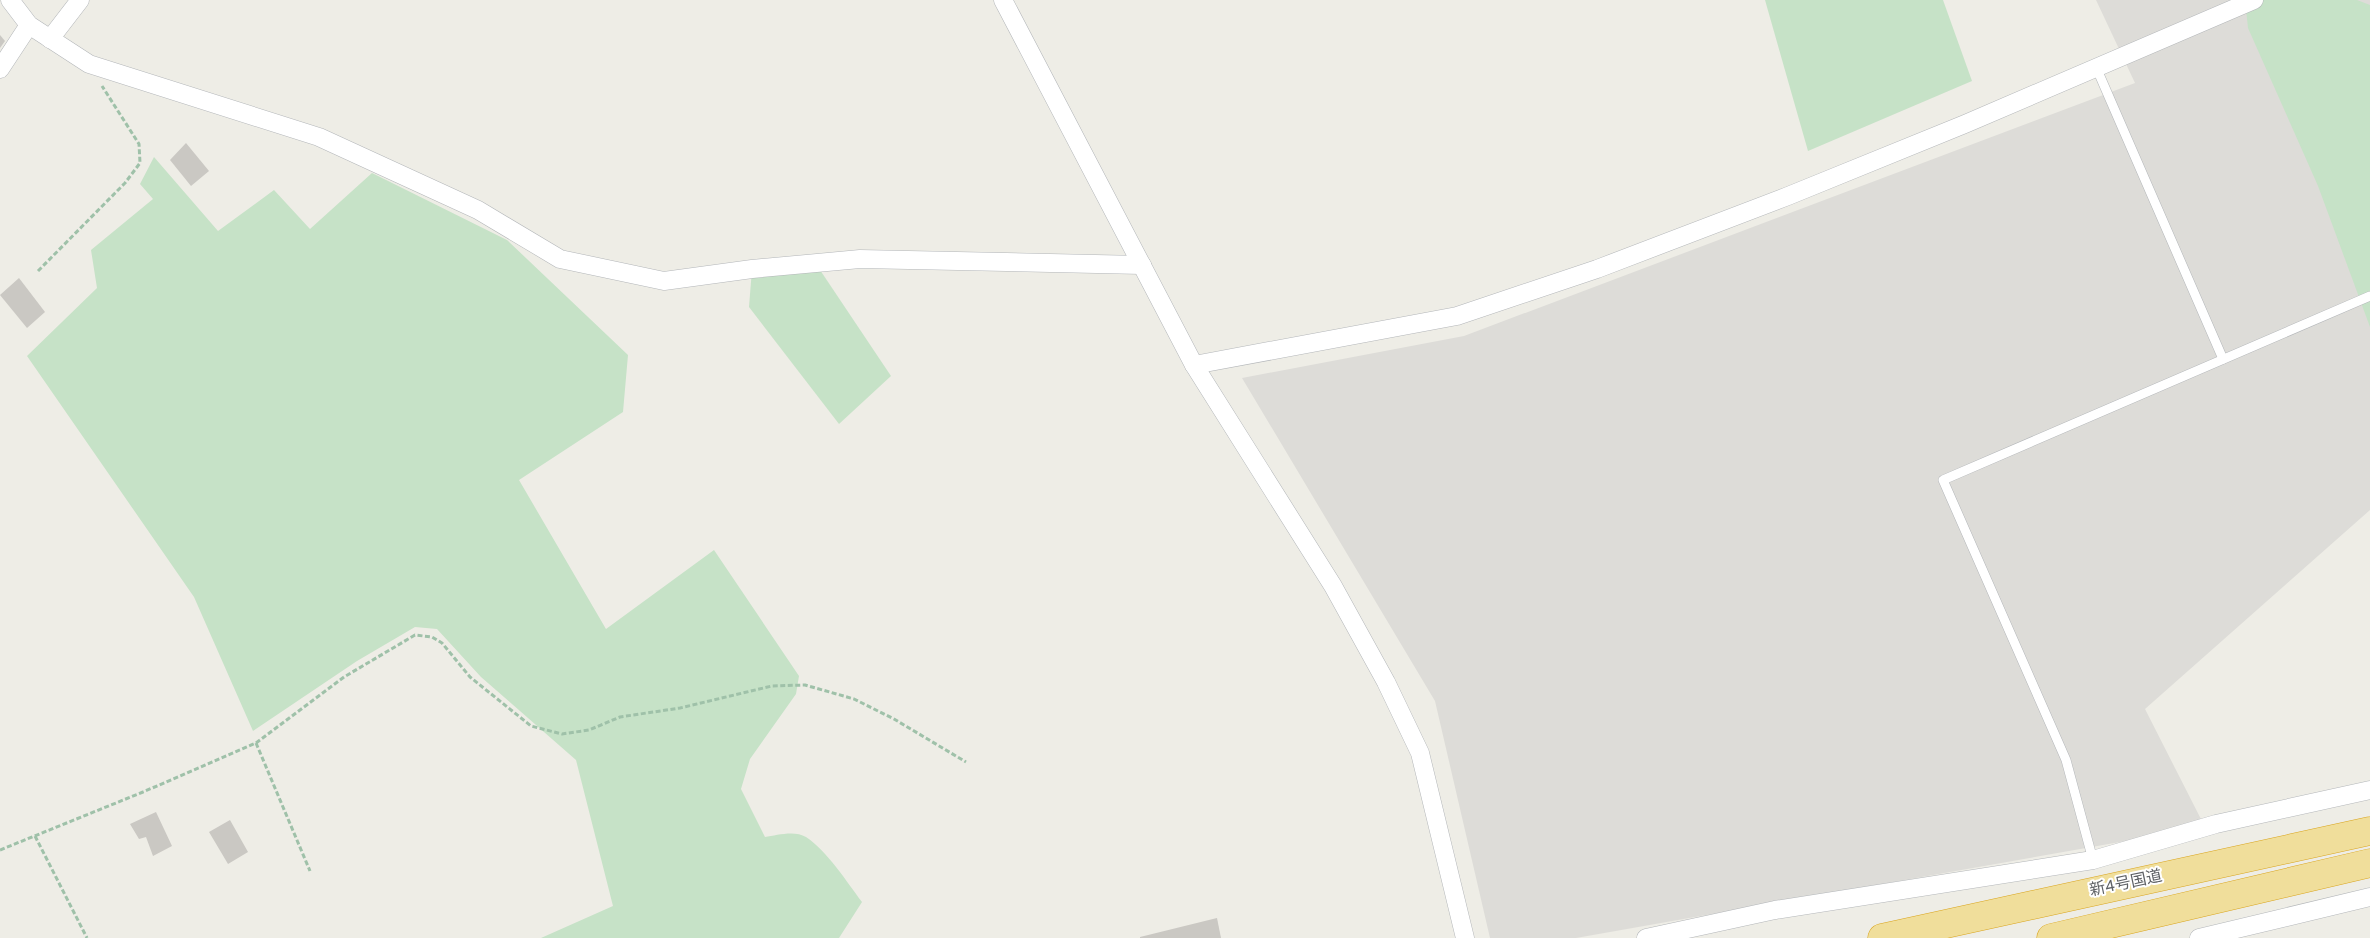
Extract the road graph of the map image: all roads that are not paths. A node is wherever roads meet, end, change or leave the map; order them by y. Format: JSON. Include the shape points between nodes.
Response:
{"nodes":[{"id":1,"x":10,"y":0,"type":"edge"},
{"id":2,"x":80,"y":0,"type":"edge"},
{"id":3,"x":1003,"y":0,"type":"edge"},
{"id":4,"x":2254,"y":0,"type":"edge"},
{"id":5,"x":29,"y":25,"type":"junction"},
{"id":6,"x":50,"y":40,"type":"junction"},
{"id":7,"x":2096,"y":67,"type":"junction"},
{"id":8,"x":0,"y":69,"type":"edge"},
{"id":9,"x":1142,"y":265,"type":"junction"},
{"id":10,"x":2370,"y":296,"type":"edge"},
{"id":11,"x":2223,"y":359,"type":"junction"},
{"id":12,"x":1194,"y":365,"type":"junction"},
{"id":13,"x":2370,"y":790,"type":"edge"},
{"id":14,"x":2370,"y":831,"type":"edge"},
{"id":15,"x":2093,"y":860,"type":"junction"},
{"id":16,"x":2370,"y":864,"type":"edge"},
{"id":17,"x":2098,"y":890,"type":"junction"},
{"id":18,"x":2370,"y":897,"type":"edge"},
{"id":19,"x":1465,"y":938,"type":"edge"},
{"id":20,"x":1646,"y":938,"type":"edge"},
{"id":21,"x":1882,"y":938,"type":"edge"},
{"id":22,"x":2051,"y":938,"type":"edge"},
{"id":23,"x":2199,"y":938,"type":"edge"}],
"edges":[{"from":1,"to":5,"type":"street"},
{"from":2,"to":6,"type":"street"},
{"from":3,"to":9,"type":"street"},
{"from":4,"to":7,"type":"street"},
{"from":5,"to":6,"type":"street"},
{"from":5,"to":8,"type":"street"},
{"from":6,"to":9,"type":"street","via":[[89,64],[319,137],[478,210],[560,259],[664,281],[752,269],[860,260]]},
{"from":7,"to":11,"type":"lane"},
{"from":7,"to":12,"type":"street","via":[[1788,196],[1597,270],[1476,310]]},
{"from":9,"to":12,"type":"street"},
{"from":10,"to":11,"type":"lane"},
{"from":11,"to":15,"type":"lane","via":[[1943,480],[2066,760]]},
{"from":12,"to":19,"type":"street","via":[[1334,586],[1420,753]]},
{"from":13,"to":15,"type":"street","via":[[2216,824]]},
{"from":14,"to":17,"type":"highway","name":"新4号国道"},
{"from":15,"to":17,"type":"street"},
{"from":15,"to":20,"type":"street","via":[[1775,910]]},
{"from":16,"to":22,"type":"highway"},
{"from":17,"to":21,"type":"highway","name":"新4号国道"},
{"from":18,"to":23,"type":"street"}]}
